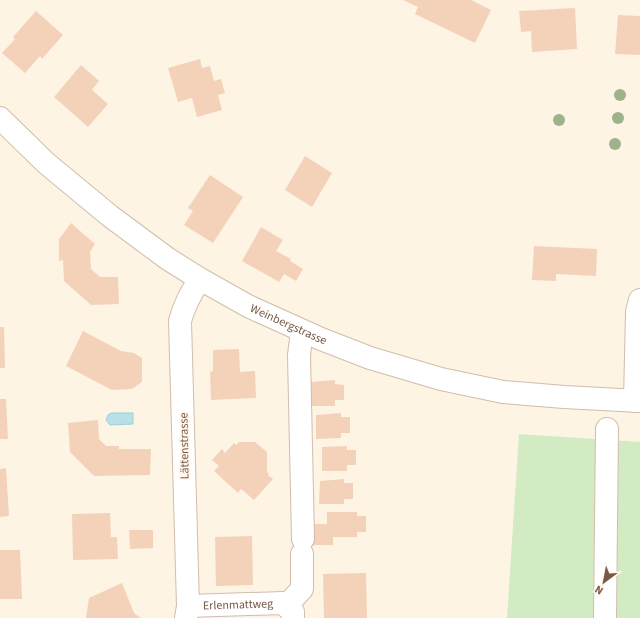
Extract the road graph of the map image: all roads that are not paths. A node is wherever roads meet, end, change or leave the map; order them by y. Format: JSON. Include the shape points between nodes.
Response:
{"nodes":[{"id":1,"x":0,"y":118,"type":"edge"},
{"id":2,"x":200,"y":279,"type":"junction"},
{"id":3,"x":640,"y":300,"type":"edge"},
{"id":4,"x":302,"y":331,"type":"junction"},
{"id":5,"x":638,"y":401,"type":"edge"},
{"id":6,"x":607,"y":429,"type":"dead end"},
{"id":7,"x":187,"y":612,"type":"edge"},
{"id":8,"x":290,"y":612,"type":"edge"},
{"id":9,"x":605,"y":618,"type":"edge"}],
"edges":[{"from":1,"to":2,"type":"street","name":"Weinbergstrasse","via":[[46,163],[110,216]]},
{"from":2,"to":4,"type":"street","name":"Weinbergstrasse","via":[[248,306]]},
{"from":2,"to":7,"type":"street","name":"Lättenstrasse","via":[[188,297],[180,321]]},
{"from":3,"to":5,"type":"street","name":"Weinbergstrasse","via":[[637,312]]},
{"from":4,"to":5,"type":"street","name":"Weinbergstrasse","via":[[370,358],[441,379],[503,392]]},
{"from":4,"to":8,"type":"street","name":"Erlenmattweg","via":[[298,355],[302,589]]},
{"from":6,"to":9,"type":"street"},
{"from":7,"to":8,"type":"street","name":"Erlenmattweg","via":[[283,603]]}]}
